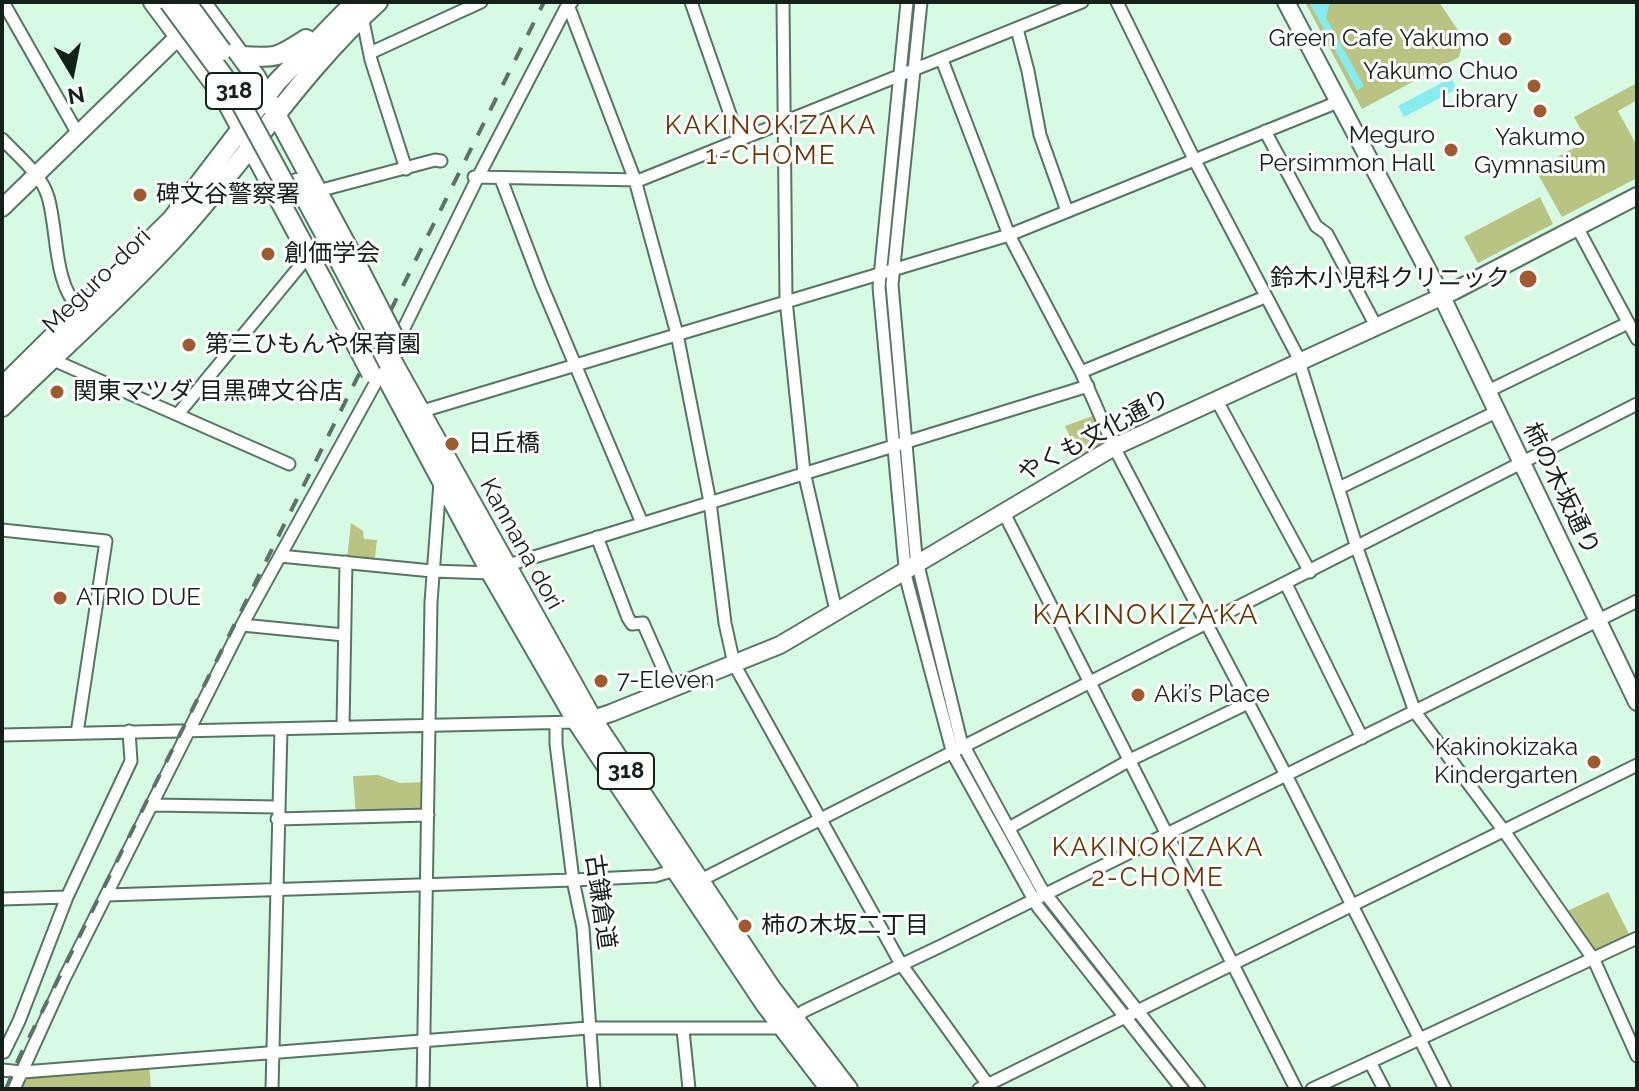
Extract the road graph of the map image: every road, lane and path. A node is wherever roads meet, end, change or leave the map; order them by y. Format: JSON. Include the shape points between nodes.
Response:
{"nodes":[{"id":1,"x":3,"y":2,"type":"edge"},
{"id":2,"x":153,"y":2,"type":"edge"},
{"id":3,"x":169,"y":2,"type":"edge"},
{"id":4,"x":186,"y":2,"type":"edge"},
{"id":5,"x":201,"y":2,"type":"edge"},
{"id":6,"x":378,"y":2,"type":"edge"},
{"id":7,"x":481,"y":2,"type":"edge"},
{"id":8,"x":691,"y":2,"type":"edge"},
{"id":9,"x":783,"y":2,"type":"edge"},
{"id":10,"x":907,"y":2,"type":"edge"},
{"id":11,"x":921,"y":2,"type":"edge"},
{"id":12,"x":1082,"y":2,"type":"edge"},
{"id":13,"x":1117,"y":2,"type":"edge"},
{"id":14,"x":1286,"y":2,"type":"edge"},
{"id":15,"x":570,"y":3,"type":"edge"},
{"id":16,"x":358,"y":9,"type":"edge"},
{"id":17,"x":327,"y":28,"type":"junction"},
{"id":18,"x":1017,"y":29,"type":"junction"},
{"id":19,"x":179,"y":36,"type":"junction"},
{"id":20,"x":370,"y":53,"type":"junction"},
{"id":21,"x":242,"y":56,"type":"junction"},
{"id":22,"x":942,"y":60,"type":"junction"},
{"id":23,"x":914,"y":71,"type":"junction"},
{"id":24,"x":899,"y":77,"type":"junction"},
{"id":25,"x":1338,"y":102,"type":"junction"},
{"id":26,"x":271,"y":104,"type":"junction"},
{"id":27,"x":784,"y":123,"type":"junction"},
{"id":28,"x":1265,"y":131,"type":"junction"},
{"id":29,"x":78,"y":134,"type":"junction"},
{"id":30,"x":246,"y":137,"type":"junction"},
{"id":31,"x":2,"y":139,"type":"edge"},
{"id":32,"x":739,"y":140,"type":"junction"},
{"id":33,"x":1194,"y":159,"type":"junction"},
{"id":34,"x":441,"y":161,"type":"dead end"},
{"id":35,"x":406,"y":169,"type":"junction"},
{"id":36,"x":35,"y":175,"type":"junction"},
{"id":37,"x":476,"y":178,"type":"junction"},
{"id":38,"x":223,"y":179,"type":"junction"},
{"id":39,"x":501,"y":179,"type":"junction"},
{"id":40,"x":635,"y":180,"type":"junction"},
{"id":41,"x":285,"y":185,"type":"junction"},
{"id":42,"x":318,"y":191,"type":"junction"},
{"id":43,"x":1637,"y":196,"type":"edge"},
{"id":44,"x":2,"y":208,"type":"edge"},
{"id":45,"x":1067,"y":211,"type":"junction"},
{"id":46,"x":1577,"y":227,"type":"junction"},
{"id":47,"x":1009,"y":235,"type":"junction"},
{"id":48,"x":309,"y":255,"type":"junction"},
{"id":49,"x":892,"y":269,"type":"junction"},
{"id":50,"x":338,"y":270,"type":"junction"},
{"id":51,"x":879,"y":275,"type":"junction"},
{"id":52,"x":1265,"y":297,"type":"junction"},
{"id":53,"x":1442,"y":297,"type":"junction"},
{"id":54,"x":786,"y":300,"type":"junction"},
{"id":55,"x":80,"y":309,"type":"junction"},
{"id":56,"x":1628,"y":323,"type":"junction"},
{"id":57,"x":1376,"y":326,"type":"junction"},
{"id":58,"x":677,"y":334,"type":"junction"},
{"id":59,"x":1637,"y":339,"type":"edge"},
{"id":60,"x":51,"y":359,"type":"junction"},
{"id":61,"x":381,"y":360,"type":"junction"},
{"id":62,"x":1300,"y":361,"type":"junction"},
{"id":63,"x":576,"y":365,"type":"junction"},
{"id":64,"x":1081,"y":372,"type":"junction"},
{"id":65,"x":1088,"y":386,"type":"junction"},
{"id":66,"x":2,"y":387,"type":"edge"},
{"id":67,"x":1486,"y":392,"type":"junction"},
{"id":68,"x":1216,"y":399,"type":"junction"},
{"id":69,"x":1637,"y":404,"type":"edge"},
{"id":70,"x":2,"y":407,"type":"edge"},
{"id":71,"x":426,"y":410,"type":"junction"},
{"id":72,"x":1496,"y":412,"type":"junction"},
{"id":73,"x":178,"y":414,"type":"junction"},
{"id":74,"x":428,"y":439,"type":"junction"},
{"id":75,"x":905,"y":441,"type":"junction"},
{"id":76,"x":892,"y":445,"type":"junction"},
{"id":77,"x":1114,"y":447,"type":"junction"},
{"id":78,"x":289,"y":464,"type":"dead end"},
{"id":79,"x":1523,"y":464,"type":"junction"},
{"id":80,"x":804,"y":472,"type":"junction"},
{"id":81,"x":441,"y":477,"type":"junction"},
{"id":82,"x":1339,"y":488,"type":"junction"},
{"id":83,"x":710,"y":502,"type":"junction"},
{"id":84,"x":1004,"y":513,"type":"junction"},
{"id":85,"x":642,"y":523,"type":"junction"},
{"id":86,"x":2,"y":530,"type":"edge"},
{"id":87,"x":597,"y":537,"type":"junction"},
{"id":88,"x":1357,"y":548,"type":"junction"},
{"id":89,"x":280,"y":556,"type":"junction"},
{"id":90,"x":346,"y":562,"type":"junction"},
{"id":91,"x":911,"y":568,"type":"junction"},
{"id":92,"x":498,"y":569,"type":"junction"},
{"id":93,"x":432,"y":571,"type":"junction"},
{"id":94,"x":1310,"y":572,"type":"junction"},
{"id":95,"x":1286,"y":584,"type":"junction"},
{"id":96,"x":1637,"y":601,"type":"edge"},
{"id":97,"x":836,"y":611,"type":"junction"},
{"id":98,"x":1599,"y":621,"type":"junction"},
{"id":99,"x":1208,"y":624,"type":"junction"},
{"id":100,"x":242,"y":625,"type":"junction"},
{"id":101,"x":344,"y":635,"type":"junction"},
{"id":102,"x":734,"y":664,"type":"junction"},
{"id":103,"x":1091,"y":683,"type":"junction"},
{"id":104,"x":672,"y":689,"type":"junction"},
{"id":105,"x":1637,"y":702,"type":"edge"},
{"id":106,"x":1248,"y":703,"type":"junction"},
{"id":107,"x":1415,"y":712,"type":"junction"},
{"id":108,"x":585,"y":721,"type":"junction"},
{"id":109,"x":556,"y":723,"type":"junction"},
{"id":110,"x":429,"y":726,"type":"junction"},
{"id":111,"x":343,"y":727,"type":"junction"},
{"id":112,"x":281,"y":729,"type":"junction"},
{"id":113,"x":129,"y":731,"type":"junction"},
{"id":114,"x":189,"y":731,"type":"junction"},
{"id":115,"x":77,"y":733,"type":"junction"},
{"id":116,"x":2,"y":735,"type":"edge"},
{"id":117,"x":1362,"y":738,"type":"junction"},
{"id":118,"x":965,"y":748,"type":"junction"},
{"id":119,"x":953,"y":754,"type":"junction"},
{"id":120,"x":1130,"y":760,"type":"junction"},
{"id":121,"x":1637,"y":765,"type":"edge"},
{"id":122,"x":1286,"y":775,"type":"junction"},
{"id":123,"x":153,"y":805,"type":"junction"},
{"id":124,"x":277,"y":813,"type":"junction"},
{"id":125,"x":428,"y":815,"type":"junction"},
{"id":126,"x":820,"y":819,"type":"junction"},
{"id":127,"x":1009,"y":828,"type":"junction"},
{"id":128,"x":1504,"y":831,"type":"junction"},
{"id":129,"x":1166,"y":834,"type":"junction"},
{"id":130,"x":675,"y":870,"type":"junction"},
{"id":131,"x":573,"y":880,"type":"junction"},
{"id":132,"x":699,"y":881,"type":"junction"},
{"id":133,"x":427,"y":885,"type":"junction"},
{"id":134,"x":276,"y":890,"type":"junction"},
{"id":135,"x":1045,"y":894,"type":"junction"},
{"id":136,"x":107,"y":895,"type":"junction"},
{"id":137,"x":67,"y":897,"type":"junction"},
{"id":138,"x":2,"y":899,"type":"edge"},
{"id":139,"x":1033,"y":900,"type":"junction"},
{"id":140,"x":1352,"y":907,"type":"junction"},
{"id":141,"x":1637,"y":938,"type":"edge"},
{"id":142,"x":1594,"y":960,"type":"junction"},
{"id":143,"x":901,"y":964,"type":"junction"},
{"id":144,"x":1233,"y":964,"type":"junction"},
{"id":145,"x":1138,"y":1012,"type":"junction"},
{"id":146,"x":1125,"y":1017,"type":"junction"},
{"id":147,"x":788,"y":1024,"type":"junction"},
{"id":148,"x":588,"y":1028,"type":"junction"},
{"id":149,"x":683,"y":1030,"type":"junction"},
{"id":150,"x":1420,"y":1039,"type":"junction"},
{"id":151,"x":424,"y":1040,"type":"junction"},
{"id":152,"x":2,"y":1052,"type":"edge"},
{"id":153,"x":273,"y":1052,"type":"junction"},
{"id":154,"x":1637,"y":1056,"type":"edge"},
{"id":155,"x":1370,"y":1062,"type":"junction"},
{"id":156,"x":2,"y":1070,"type":"edge"},
{"id":157,"x":23,"y":1072,"type":"junction"},
{"id":158,"x":986,"y":1088,"type":"edge"},
{"id":159,"x":14,"y":1089,"type":"edge"},
{"id":160,"x":272,"y":1089,"type":"edge"},
{"id":161,"x":423,"y":1089,"type":"edge"},
{"id":162,"x":594,"y":1089,"type":"edge"},
{"id":163,"x":689,"y":1089,"type":"edge"},
{"id":164,"x":830,"y":1089,"type":"edge"},
{"id":165,"x":848,"y":1089,"type":"edge"},
{"id":166,"x":1182,"y":1089,"type":"edge"},
{"id":167,"x":1199,"y":1089,"type":"edge"},
{"id":168,"x":1296,"y":1089,"type":"edge"},
{"id":169,"x":1312,"y":1089,"type":"edge"},
{"id":170,"x":1384,"y":1089,"type":"edge"},
{"id":171,"x":1445,"y":1089,"type":"edge"}],
"edges":[{"from":1,"to":29,"type":"street"},
{"from":2,"to":19,"type":"main road"},
{"from":3,"to":41,"type":"main road","name":"Kannana dori","number":"318","bridge":true,"via":[[233,89]]},
{"from":4,"to":41,"type":"main road","name":"Kannana dori","number":"318","bridge":true,"via":[[243,82]]},
{"from":5,"to":21,"type":"main road"},
{"from":6,"to":16,"type":"main road","name":"Meguro-dori"},
{"from":7,"to":20,"type":"street"},
{"from":8,"to":32,"type":"street"},
{"from":9,"to":27,"type":"street"},
{"from":10,"to":24,"type":"street"},
{"from":11,"to":23,"type":"street"},
{"from":12,"to":18,"type":"street"},
{"from":13,"to":33,"type":"street"},
{"from":14,"to":25,"type":"street","name":"柿の木坂通り"},
{"from":15,"to":37,"type":"street"},
{"from":15,"to":40,"type":"street"},
{"from":16,"to":17,"type":"main road","name":"Meguro-dori"},
{"from":16,"to":20,"type":"street"},
{"from":16,"to":26,"type":"main road","name":"Meguro-dori"},
{"from":17,"to":21,"type":"main road","via":[[284,55]]},
{"from":17,"to":26,"type":"main road","name":"Meguro-dori"},
{"from":18,"to":22,"type":"street"},
{"from":18,"to":45,"type":"street","via":[[1040,135]]},
{"from":19,"to":29,"type":"street"},
{"from":19,"to":30,"type":"main road"},
{"from":20,"to":35,"type":"street"},
{"from":21,"to":26,"type":"main road"},
{"from":22,"to":23,"type":"street"},
{"from":22,"to":47,"type":"street"},
{"from":23,"to":24,"type":"street"},
{"from":23,"to":49,"type":"street"},
{"from":24,"to":27,"type":"street"},
{"from":24,"to":51,"type":"street"},
{"from":25,"to":28,"type":"street"},
{"from":25,"to":53,"type":"street","name":"柿の木坂通り"},
{"from":26,"to":30,"type":"main road","name":"Meguro-dori"},
{"from":26,"to":42,"type":"main road"},
{"from":27,"to":32,"type":"street"},
{"from":27,"to":54,"type":"street"},
{"from":28,"to":33,"type":"street"},
{"from":28,"to":57,"type":"street"},
{"from":29,"to":36,"type":"street"},
{"from":30,"to":38,"type":"main road","name":"Meguro-dori"},
{"from":30,"to":41,"type":"main road"},
{"from":30,"to":55,"type":"main road","name":"Meguro-dori"},
{"from":31,"to":36,"type":"street"},
{"from":32,"to":40,"type":"street"},
{"from":33,"to":45,"type":"street"},
{"from":33,"to":52,"type":"street"},
{"from":34,"to":35,"type":"street"},
{"from":35,"to":42,"type":"street"},
{"from":36,"to":44,"type":"street"},
{"from":36,"to":55,"type":"street","via":[[48,194],[59,264],[72,302]]},
{"from":37,"to":39,"type":"street"},
{"from":37,"to":61,"type":"street","via":[[410,316]]},
{"from":38,"to":41,"type":"main road","via":[[248,175]]},
{"from":38,"to":60,"type":"main road","name":"Meguro-dori","via":[[172,241]]},
{"from":39,"to":40,"type":"street"},
{"from":39,"to":63,"type":"street"},
{"from":40,"to":58,"type":"street"},
{"from":41,"to":48,"type":"main road"},
{"from":41,"to":50,"type":"main road","name":"Kannana dori","number":"318"},
{"from":42,"to":50,"type":"main road"},
{"from":43,"to":46,"type":"street","name":"やくも文化通り"},
{"from":45,"to":47,"type":"street"},
{"from":46,"to":53,"type":"street","name":"やくも文化通り"},
{"from":46,"to":56,"type":"street"},
{"from":47,"to":49,"type":"street"},
{"from":47,"to":64,"type":"street"},
{"from":48,"to":50,"type":"main road"},
{"from":48,"to":73,"type":"street"},
{"from":49,"to":51,"type":"street"},
{"from":49,"to":75,"type":"street"},
{"from":50,"to":61,"type":"main road","name":"Kannana dori","number":"318","bridge":true},
{"from":50,"to":61,"type":"main road","bridge":true},
{"from":51,"to":54,"type":"street"},
{"from":51,"to":76,"type":"street"},
{"from":52,"to":62,"type":"street"},
{"from":52,"to":64,"type":"street"},
{"from":53,"to":57,"type":"street","name":"やくも文化通り"},
{"from":53,"to":67,"type":"street","name":"柿の木坂通り"},
{"from":54,"to":58,"type":"street"},
{"from":54,"to":80,"type":"street"},
{"from":55,"to":66,"type":"main road","name":"Meguro-dori"},
{"from":56,"to":59,"type":"street"},
{"from":56,"to":67,"type":"street"},
{"from":57,"to":62,"type":"street","name":"やくも文化通り"},
{"from":58,"to":63,"type":"street"},
{"from":58,"to":83,"type":"street"},
{"from":60,"to":70,"type":"main road","name":"Meguro-dori"},
{"from":60,"to":73,"type":"street"},
{"from":61,"to":71,"type":"main road"},
{"from":61,"to":74,"type":"main road","name":"Kannana dori","number":"318"},
{"from":61,"to":74,"type":"main road"},
{"from":61,"to":89,"type":"street"},
{"from":62,"to":68,"type":"street","name":"やくも文化通り"},
{"from":62,"to":82,"type":"street"},
{"from":63,"to":71,"type":"street"},
{"from":63,"to":85,"type":"street"},
{"from":64,"to":65,"type":"street"},
{"from":65,"to":75,"type":"street"},
{"from":65,"to":77,"type":"street"},
{"from":67,"to":72,"type":"street","name":"柿の木坂通り"},
{"from":68,"to":77,"type":"street","name":"やくも文化通り"},
{"from":68,"to":94,"type":"street"},
{"from":69,"to":79,"type":"street"},
{"from":71,"to":74,"type":"main road"},
{"from":72,"to":79,"type":"street","name":"柿の木坂通り"},
{"from":72,"to":82,"type":"street"},
{"from":73,"to":78,"type":"street"},
{"from":74,"to":81,"type":"main road","name":"Kannana dori","number":"318"},
{"from":74,"to":92,"type":"main road","name":"Kannana dori","number":"318"},
{"from":75,"to":76,"type":"street"},
{"from":75,"to":91,"type":"street"},
{"from":76,"to":80,"type":"street"},
{"from":76,"to":91,"type":"street"},
{"from":77,"to":84,"type":"street","name":"やくも文化通り"},
{"from":77,"to":99,"type":"street"},
{"from":79,"to":88,"type":"street"},
{"from":79,"to":98,"type":"street","name":"柿の木坂通り"},
{"from":80,"to":83,"type":"street"},
{"from":80,"to":97,"type":"street"},
{"from":81,"to":92,"type":"main road","name":"Kannana dori","number":"318"},
{"from":81,"to":93,"type":"street"},
{"from":82,"to":88,"type":"street"},
{"from":83,"to":85,"type":"street"},
{"from":83,"to":102,"type":"street"},
{"from":84,"to":91,"type":"street","name":"やくも文化通り"},
{"from":84,"to":103,"type":"street"},
{"from":85,"to":87,"type":"street"},
{"from":86,"to":115,"type":"street","via":[[106,541]]},
{"from":87,"to":92,"type":"street"},
{"from":87,"to":104,"type":"street","via":[[628,618],[632,624],[643,623]]},
{"from":88,"to":94,"type":"street"},
{"from":88,"to":107,"type":"street"},
{"from":89,"to":90,"type":"street"},
{"from":89,"to":100,"type":"street"},
{"from":90,"to":93,"type":"street"},
{"from":90,"to":101,"type":"street"},
{"from":91,"to":97,"type":"street","name":"やくも文化通り"},
{"from":91,"to":118,"type":"street"},
{"from":91,"to":119,"type":"street"},
{"from":92,"to":93,"type":"street"},
{"from":92,"to":108,"type":"main road","name":"Kannana dori","number":"318"},
{"from":93,"to":110,"type":"street"},
{"from":94,"to":95,"type":"street"},
{"from":95,"to":99,"type":"street"},
{"from":95,"to":117,"type":"street"},
{"from":96,"to":98,"type":"street"},
{"from":97,"to":102,"type":"street","name":"やくも文化通り","via":[[780,645]]},
{"from":98,"to":105,"type":"street","name":"柿の木坂通り"},
{"from":98,"to":107,"type":"street"},
{"from":99,"to":103,"type":"street"},
{"from":99,"to":106,"type":"street"},
{"from":100,"to":101,"type":"street"},
{"from":100,"to":114,"type":"street"},
{"from":101,"to":111,"type":"street"},
{"from":102,"to":104,"type":"street","name":"やくも文化通り"},
{"from":102,"to":126,"type":"street"},
{"from":103,"to":118,"type":"street"},
{"from":103,"to":120,"type":"street"},
{"from":104,"to":108,"type":"street","name":"やくも文化通り"},
{"from":106,"to":120,"type":"street"},
{"from":106,"to":122,"type":"street"},
{"from":107,"to":117,"type":"street"},
{"from":107,"to":128,"type":"street"},
{"from":108,"to":109,"type":"street"},
{"from":108,"to":130,"type":"main road","name":"Kannana dori","number":"318"},
{"from":108,"to":132,"type":"main road","name":"Kannana dori","number":"318"},
{"from":109,"to":110,"type":"street"},
{"from":109,"to":131,"type":"street","name":"古鎌倉道"},
{"from":110,"to":111,"type":"street"},
{"from":110,"to":125,"type":"street"},
{"from":111,"to":112,"type":"street"},
{"from":112,"to":114,"type":"street"},
{"from":112,"to":124,"type":"street"},
{"from":113,"to":114,"type":"street"},
{"from":113,"to":115,"type":"street"},
{"from":113,"to":137,"type":"street","via":[[131,761]]},
{"from":114,"to":123,"type":"street"},
{"from":115,"to":116,"type":"street"},
{"from":117,"to":122,"type":"street"},
{"from":118,"to":119,"type":"street"},
{"from":118,"to":127,"type":"street"},
{"from":119,"to":126,"type":"street"},
{"from":119,"to":139,"type":"street"},
{"from":120,"to":127,"type":"street"},
{"from":120,"to":129,"type":"street"},
{"from":121,"to":128,"type":"street"},
{"from":122,"to":129,"type":"street"},
{"from":122,"to":140,"type":"street"},
{"from":123,"to":124,"type":"street"},
{"from":123,"to":136,"type":"street"},
{"from":124,"to":125,"type":"street"},
{"from":124,"to":134,"type":"street"},
{"from":125,"to":133,"type":"street"},
{"from":126,"to":132,"type":"street"},
{"from":126,"to":143,"type":"street"},
{"from":127,"to":135,"type":"street"},
{"from":128,"to":140,"type":"street"},
{"from":128,"to":142,"type":"street"},
{"from":129,"to":135,"type":"street"},
{"from":129,"to":144,"type":"street"},
{"from":130,"to":131,"type":"street","via":[[655,876]]},
{"from":130,"to":147,"type":"main road","name":"Kannana dori","number":"318"},
{"from":131,"to":133,"type":"street"},
{"from":131,"to":148,"type":"street","name":"古鎌倉道","via":[[586,952]]},
{"from":132,"to":147,"type":"main road","name":"Kannana dori","number":"318"},
{"from":133,"to":134,"type":"street"},
{"from":133,"to":151,"type":"street"},
{"from":134,"to":136,"type":"street"},
{"from":134,"to":153,"type":"street"},
{"from":135,"to":139,"type":"street"},
{"from":135,"to":145,"type":"street"},
{"from":136,"to":157,"type":"street"},
{"from":137,"to":138,"type":"street"},
{"from":137,"to":152,"type":"street"},
{"from":139,"to":143,"type":"street"},
{"from":139,"to":146,"type":"street"},
{"from":140,"to":144,"type":"street"},
{"from":140,"to":150,"type":"street"},
{"from":141,"to":142,"type":"street"},
{"from":142,"to":150,"type":"street"},
{"from":142,"to":154,"type":"street"},
{"from":143,"to":147,"type":"street"},
{"from":143,"to":158,"type":"street"},
{"from":144,"to":145,"type":"street"},
{"from":144,"to":168,"type":"street"},
{"from":145,"to":146,"type":"street"},
{"from":145,"to":167,"type":"street"},
{"from":146,"to":158,"type":"street"},
{"from":146,"to":166,"type":"street"},
{"from":147,"to":149,"type":"street"},
{"from":147,"to":164,"type":"main road","name":"Kannana dori","number":"318"},
{"from":147,"to":165,"type":"main road","name":"Kannana dori","number":"318"},
{"from":148,"to":149,"type":"street"},
{"from":148,"to":151,"type":"street"},
{"from":148,"to":162,"type":"street","name":"古鎌倉道"},
{"from":149,"to":163,"type":"street"},
{"from":150,"to":155,"type":"street"},
{"from":150,"to":171,"type":"street"},
{"from":151,"to":153,"type":"street"},
{"from":151,"to":161,"type":"street"},
{"from":153,"to":157,"type":"street"},
{"from":153,"to":160,"type":"street"},
{"from":155,"to":169,"type":"street"},
{"from":155,"to":170,"type":"street"},
{"from":156,"to":157,"type":"street"},
{"from":157,"to":159,"type":"street"}]}
